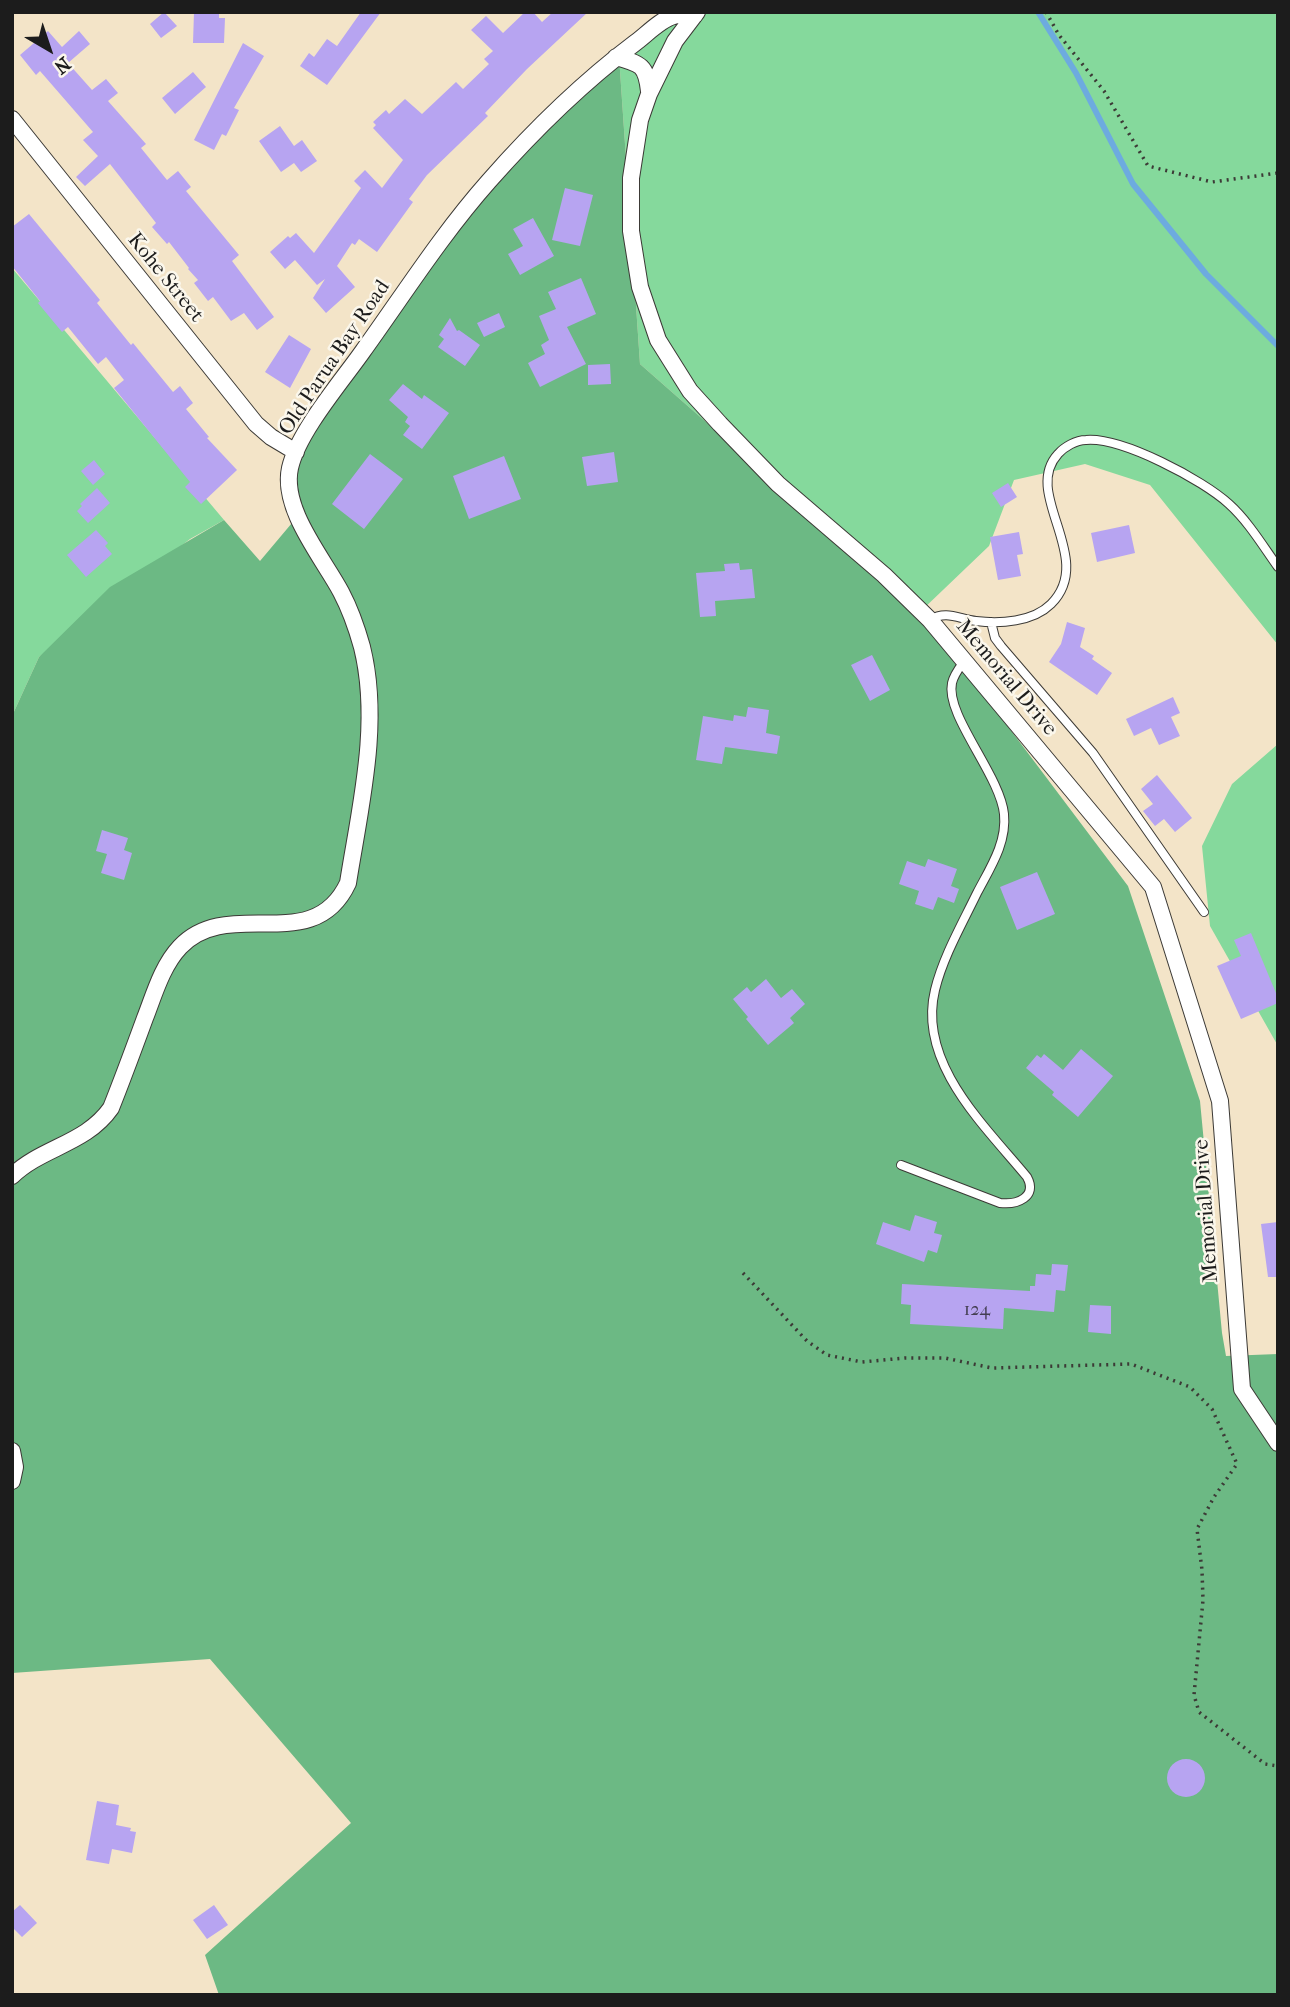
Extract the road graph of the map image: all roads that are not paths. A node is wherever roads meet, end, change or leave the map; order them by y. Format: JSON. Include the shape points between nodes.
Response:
{"nodes":[{"id":1,"x":696,"y":13,"type":"edge"},
{"id":2,"x":616,"y":57,"type":"junction"},
{"id":3,"x":649,"y":94,"type":"junction"},
{"id":4,"x":12,"y":119,"type":"edge"},
{"id":5,"x":296,"y":452,"type":"junction"},
{"id":6,"x":1278,"y":567,"type":"edge"},
{"id":7,"x":930,"y":621,"type":"junction"},
{"id":8,"x":991,"y":622,"type":"junction"},
{"id":9,"x":965,"y":660,"type":"junction"},
{"id":10,"x":1204,"y":912,"type":"dead end"},
{"id":11,"x":901,"y":1165,"type":"dead end"},
{"id":12,"x":12,"y":1176,"type":"edge"},
{"id":13,"x":1278,"y":1443,"type":"edge"},
{"id":14,"x":12,"y":1451,"type":"edge"},
{"id":15,"x":12,"y":1481,"type":"edge"}],
"edges":[{"from":1,"to":2,"type":"street","name":"Old Parua Bay Road","via":[[672,16]]},
{"from":1,"to":3,"type":"street","name":"Memorial Drive","via":[[675,41]]},
{"from":2,"to":3,"type":"street","via":[[642,67]]},
{"from":2,"to":5,"type":"street","name":"Old Parua Bay Road","via":[[488,181],[322,409]]},
{"from":3,"to":7,"type":"street","name":"Memorial Drive","via":[[634,149],[631,231],[640,287],[658,340],[691,391],[778,484]]},
{"from":4,"to":5,"type":"street","name":"Kohe Street","via":[[256,424]]},
{"from":5,"to":12,"type":"street","name":"Old Parua Bay Road","via":[[290,468],[291,496],[305,531],[342,594],[362,647],[366,672],[366,765],[348,883],[332,907],[302,923],[219,925],[180,946],[159,983],[102,1122]]},
{"from":6,"to":8,"type":"lane","via":[[1233,507],[1214,490],[1135,451],[1086,439],[1055,457],[1048,479],[1067,557],[1063,588],[1052,604],[1034,615]]},
{"from":7,"to":8,"type":"lane","via":[[944,614]]},
{"from":7,"to":9,"type":"street","name":"Memorial Drive"},
{"from":8,"to":10,"type":"lane","via":[[995,638],[1093,753]]},
{"from":9,"to":11,"type":"lane","via":[[951,685],[951,697],[999,793],[1004,828],[996,857],[940,973],[932,1002],[932,1030],[958,1091],[1030,1181],[1030,1191],[1016,1203],[1000,1203]]},
{"from":9,"to":13,"type":"street","name":"Memorial Drive","via":[[1153,887],[1220,1101],[1242,1389]]},
{"from":14,"to":15,"type":"street"}]}
